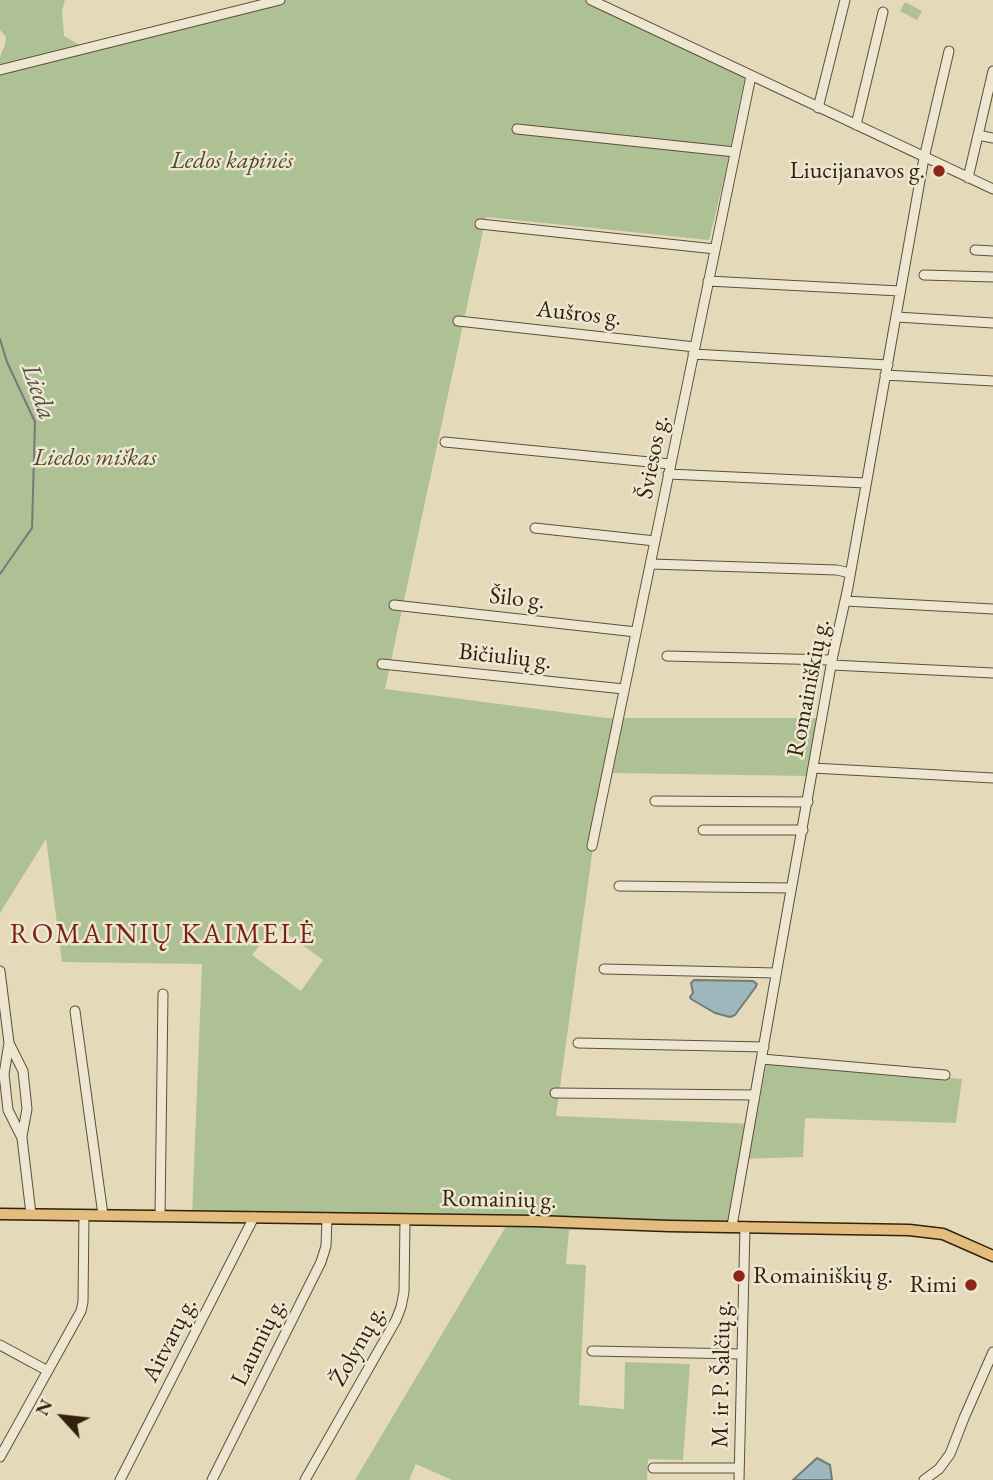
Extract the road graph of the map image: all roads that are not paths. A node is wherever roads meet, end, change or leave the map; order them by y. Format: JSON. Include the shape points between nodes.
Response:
{"nodes":[{"id":1,"x":280,"y":0,"type":"edge"},
{"id":2,"x":592,"y":0,"type":"edge"},
{"id":3,"x":845,"y":0,"type":"edge"},
{"id":4,"x":883,"y":12,"type":"dead end"},
{"id":5,"x":949,"y":51,"type":"dead end"},
{"id":6,"x":0,"y":70,"type":"edge"},
{"id":7,"x":993,"y":71,"type":"edge"},
{"id":8,"x":751,"y":76,"type":"junction"},
{"id":9,"x":818,"y":108,"type":"junction"},
{"id":10,"x":856,"y":125,"type":"junction"},
{"id":11,"x":517,"y":129,"type":"dead end"},
{"id":12,"x":978,"y":135,"type":"junction"},
{"id":13,"x":993,"y":138,"type":"edge"},
{"id":14,"x":735,"y":152,"type":"junction"},
{"id":15,"x":924,"y":158,"type":"junction"},
{"id":16,"x":968,"y":178,"type":"junction"},
{"id":17,"x":993,"y":190,"type":"edge"},
{"id":18,"x":480,"y":224,"type":"dead end"},
{"id":19,"x":715,"y":248,"type":"junction"},
{"id":20,"x":975,"y":250,"type":"dead end"},
{"id":21,"x":993,"y":251,"type":"edge"},
{"id":22,"x":924,"y":275,"type":"dead end"},
{"id":23,"x":993,"y":277,"type":"edge"},
{"id":24,"x":708,"y":281,"type":"junction"},
{"id":25,"x":900,"y":290,"type":"junction"},
{"id":26,"x":897,"y":317,"type":"junction"},
{"id":27,"x":458,"y":321,"type":"dead end"},
{"id":28,"x":993,"y":323,"type":"edge"},
{"id":29,"x":694,"y":350,"type":"junction"},
{"id":30,"x":888,"y":365,"type":"junction"},
{"id":31,"x":885,"y":375,"type":"junction"},
{"id":32,"x":993,"y":381,"type":"edge"},
{"id":33,"x":445,"y":442,"type":"dead end"},
{"id":34,"x":669,"y":469,"type":"junction"},
{"id":35,"x":866,"y":483,"type":"junction"},
{"id":36,"x":535,"y":528,"type":"dead end"},
{"id":37,"x":655,"y":541,"type":"junction"},
{"id":38,"x":651,"y":564,"type":"junction"},
{"id":39,"x":850,"y":573,"type":"junction"},
{"id":40,"x":845,"y":601,"type":"junction"},
{"id":41,"x":394,"y":605,"type":"dead end"},
{"id":42,"x":993,"y":609,"type":"edge"},
{"id":43,"x":636,"y":632,"type":"junction"},
{"id":44,"x":667,"y":656,"type":"dead end"},
{"id":45,"x":832,"y":663,"type":"junction"},
{"id":46,"x":382,"y":664,"type":"dead end"},
{"id":47,"x":993,"y":673,"type":"edge"},
{"id":48,"x":624,"y":688,"type":"junction"},
{"id":49,"x":813,"y":768,"type":"junction"},
{"id":50,"x":993,"y":778,"type":"edge"},
{"id":51,"x":655,"y":801,"type":"dead end"},
{"id":52,"x":808,"y":802,"type":"junction"},
{"id":53,"x":703,"y":830,"type":"dead end"},
{"id":54,"x":803,"y":830,"type":"junction"},
{"id":55,"x":592,"y":846,"type":"dead end"},
{"id":56,"x":619,"y":887,"type":"dead end"},
{"id":57,"x":791,"y":888,"type":"junction"},
{"id":58,"x":604,"y":969,"type":"dead end"},
{"id":59,"x":1,"y":971,"type":"edge"},
{"id":60,"x":776,"y":973,"type":"junction"},
{"id":61,"x":163,"y":994,"type":"dead end"},
{"id":62,"x":75,"y":1011,"type":"dead end"},
{"id":63,"x":9,"y":1043,"type":"junction"},
{"id":64,"x":578,"y":1043,"type":"dead end"},
{"id":65,"x":764,"y":1047,"type":"junction"},
{"id":66,"x":762,"y":1059,"type":"junction"},
{"id":67,"x":945,"y":1075,"type":"dead end"},
{"id":68,"x":555,"y":1093,"type":"dead end"},
{"id":69,"x":755,"y":1095,"type":"junction"},
{"id":70,"x":22,"y":1138,"type":"junction"},
{"id":71,"x":0,"y":1214,"type":"edge"},
{"id":72,"x":31,"y":1214,"type":"junction"},
{"id":73,"x":84,"y":1215,"type":"junction"},
{"id":74,"x":103,"y":1215,"type":"junction"},
{"id":75,"x":160,"y":1216,"type":"junction"},
{"id":76,"x":254,"y":1217,"type":"junction"},
{"id":77,"x":327,"y":1218,"type":"junction"},
{"id":78,"x":405,"y":1220,"type":"junction"},
{"id":79,"x":732,"y":1226,"type":"junction"},
{"id":80,"x":745,"y":1227,"type":"junction"},
{"id":81,"x":993,"y":1256,"type":"edge"},
{"id":82,"x":0,"y":1345,"type":"edge"},
{"id":83,"x":592,"y":1351,"type":"dead end"},
{"id":84,"x":993,"y":1352,"type":"edge"},
{"id":85,"x":741,"y":1354,"type":"junction"},
{"id":86,"x":48,"y":1371,"type":"junction"},
{"id":87,"x":0,"y":1457,"type":"edge"},
{"id":88,"x":653,"y":1468,"type":"dead end"},
{"id":89,"x":739,"y":1468,"type":"junction"},
{"id":90,"x":120,"y":1480,"type":"edge"},
{"id":91,"x":212,"y":1480,"type":"edge"},
{"id":92,"x":304,"y":1480,"type":"edge"},
{"id":93,"x":739,"y":1480,"type":"edge"},
{"id":94,"x":924,"y":1480,"type":"edge"}],
"edges":[{"from":1,"to":6,"type":"street"},
{"from":2,"to":8,"type":"street"},
{"from":3,"to":9,"type":"street"},
{"from":4,"to":10,"type":"street"},
{"from":5,"to":15,"type":"street","name":"Romainiškių g."},
{"from":7,"to":12,"type":"street"},
{"from":8,"to":9,"type":"street"},
{"from":8,"to":14,"type":"street","name":"Šviesos g."},
{"from":9,"to":10,"type":"street"},
{"from":10,"to":15,"type":"street"},
{"from":11,"to":14,"type":"street"},
{"from":12,"to":13,"type":"street"},
{"from":12,"to":16,"type":"street"},
{"from":14,"to":19,"type":"street","name":"Šviesos g."},
{"from":15,"to":16,"type":"street"},
{"from":15,"to":25,"type":"street","name":"Romainiškių g."},
{"from":16,"to":17,"type":"street"},
{"from":18,"to":19,"type":"street"},
{"from":19,"to":24,"type":"street","name":"Šviesos g."},
{"from":20,"to":21,"type":"street"},
{"from":22,"to":23,"type":"street"},
{"from":24,"to":25,"type":"street"},
{"from":24,"to":29,"type":"street","name":"Šviesos g."},
{"from":25,"to":26,"type":"street","name":"Romainiškių g."},
{"from":26,"to":28,"type":"street"},
{"from":26,"to":30,"type":"street","name":"Romainiškių g."},
{"from":27,"to":29,"type":"street","name":"Aušros g."},
{"from":29,"to":30,"type":"street","name":"Aušros g."},
{"from":29,"to":34,"type":"street","name":"Šviesos g."},
{"from":30,"to":31,"type":"street","name":"Romainiškių g."},
{"from":31,"to":32,"type":"street"},
{"from":31,"to":35,"type":"street","name":"Romainiškių g."},
{"from":33,"to":34,"type":"street"},
{"from":34,"to":35,"type":"street"},
{"from":34,"to":37,"type":"street","name":"Šviesos g."},
{"from":35,"to":39,"type":"street","name":"Romainiškių g."},
{"from":36,"to":37,"type":"street"},
{"from":37,"to":38,"type":"street","name":"Šviesos g."},
{"from":38,"to":39,"type":"street"},
{"from":38,"to":43,"type":"street","name":"Šviesos g."},
{"from":39,"to":40,"type":"street","name":"Romainiškių g."},
{"from":40,"to":42,"type":"street"},
{"from":40,"to":45,"type":"street","name":"Romainiškių g."},
{"from":41,"to":43,"type":"street","name":"Šilo g."},
{"from":43,"to":48,"type":"street","name":"Šviesos g."},
{"from":44,"to":45,"type":"street"},
{"from":45,"to":47,"type":"street"},
{"from":45,"to":49,"type":"street","name":"Romainiškių g."},
{"from":46,"to":48,"type":"street","name":"Bičiulių g."},
{"from":48,"to":55,"type":"street","name":"Šviesos g."},
{"from":49,"to":50,"type":"street"},
{"from":49,"to":52,"type":"street","name":"Romainiškių g."},
{"from":51,"to":52,"type":"street"},
{"from":52,"to":54,"type":"street","name":"Romainiškių g."},
{"from":53,"to":54,"type":"street"},
{"from":54,"to":57,"type":"street","name":"Romainiškių g."},
{"from":56,"to":57,"type":"street"},
{"from":57,"to":60,"type":"street","name":"Romainiškių g."},
{"from":58,"to":60,"type":"street"},
{"from":59,"to":63,"type":"street"},
{"from":60,"to":65,"type":"street","name":"Romainiškių g."},
{"from":61,"to":75,"type":"street"},
{"from":62,"to":74,"type":"street"},
{"from":63,"to":70,"type":"street","via":[[4,1074],[8,1110]]},
{"from":63,"to":70,"type":"street","via":[[23,1071],[27,1109]]},
{"from":64,"to":65,"type":"street"},
{"from":65,"to":66,"type":"street","name":"Romainiškių g."},
{"from":66,"to":67,"type":"street"},
{"from":66,"to":69,"type":"street","name":"Romainiškių g."},
{"from":68,"to":69,"type":"street"},
{"from":69,"to":79,"type":"street","name":"Romainiškių g."},
{"from":70,"to":72,"type":"street"},
{"from":71,"to":72,"type":"main road","name":"Romainių g."},
{"from":72,"to":73,"type":"main road","name":"Romainių g."},
{"from":73,"to":74,"type":"main road","name":"Romainių g."},
{"from":73,"to":86,"type":"street","via":[[83,1303]]},
{"from":74,"to":75,"type":"main road","name":"Romainių g."},
{"from":75,"to":76,"type":"main road","name":"Romainių g."},
{"from":76,"to":77,"type":"main road","name":"Romainių g."},
{"from":76,"to":90,"type":"street","name":"Aitvarų g."},
{"from":77,"to":78,"type":"main road","name":"Romainių g."},
{"from":77,"to":91,"type":"street","name":"Laumių g.","via":[[321,1262]]},
{"from":78,"to":79,"type":"main road","name":"Romainių g."},
{"from":78,"to":92,"type":"street","name":"Žolynų g.","via":[[404,1292],[396,1320]]},
{"from":79,"to":80,"type":"main road","name":"Romainių g."},
{"from":80,"to":81,"type":"main road","name":"Romainių g.","via":[[934,1232]]},
{"from":80,"to":85,"type":"street","name":"M. ir P. Šalčių g."},
{"from":82,"to":86,"type":"street"},
{"from":83,"to":85,"type":"street"},
{"from":84,"to":94,"type":"street","via":[[950,1454]]},
{"from":85,"to":89,"type":"street","name":"M. ir P. Šalčių g."},
{"from":86,"to":87,"type":"street"},
{"from":88,"to":89,"type":"street"},
{"from":89,"to":93,"type":"street","name":"M. ir P. Šalčių g."}]}
